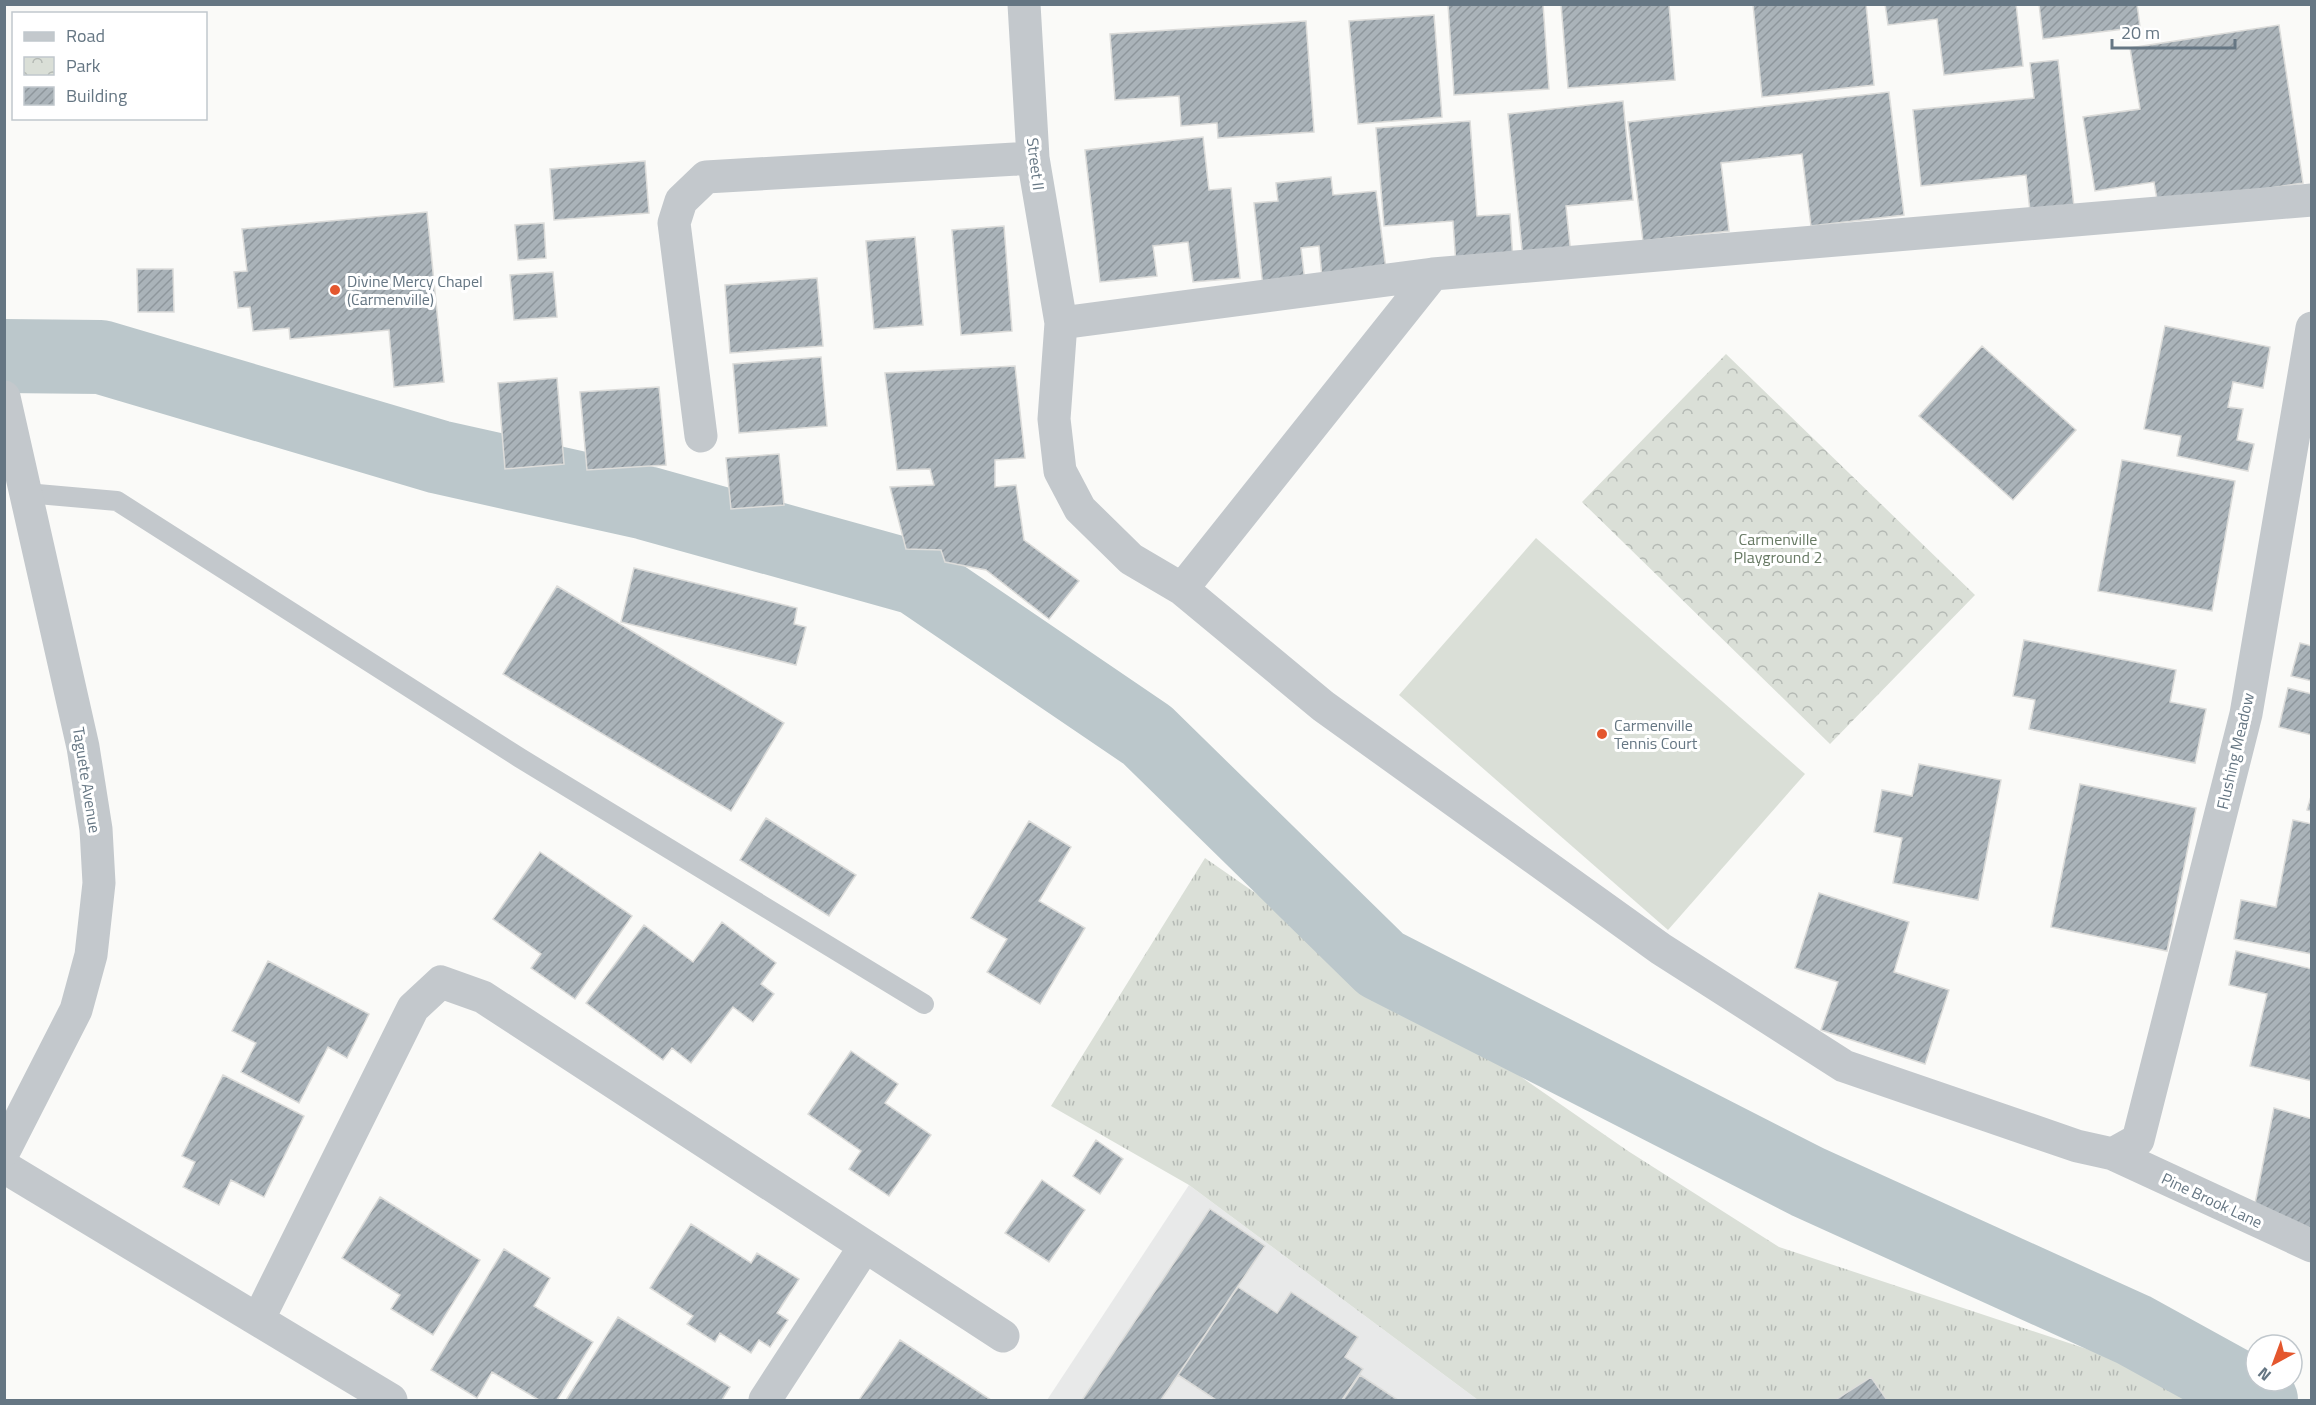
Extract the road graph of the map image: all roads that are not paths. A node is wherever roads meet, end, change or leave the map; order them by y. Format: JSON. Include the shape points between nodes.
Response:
{"nodes":[{"id":1,"x":1024,"y":4,"type":"edge"},
{"id":2,"x":1033,"y":158,"type":"junction"},
{"id":3,"x":2312,"y":200,"type":"edge"},
{"id":4,"x":1433,"y":274,"type":"junction"},
{"id":5,"x":1061,"y":323,"type":"junction"},
{"id":6,"x":2312,"y":328,"type":"edge"},
{"id":7,"x":4,"y":397,"type":"edge"},
{"id":8,"x":701,"y":436,"type":"dead end"},
{"id":9,"x":15,"y":495,"type":"edge"},
{"id":10,"x":1182,"y":589,"type":"junction"},
{"id":11,"x":924,"y":1004,"type":"dead end"},
{"id":12,"x":4,"y":1151,"type":"edge"},
{"id":13,"x":2113,"y":1154,"type":"junction"},
{"id":14,"x":4,"y":1167,"type":"edge"},
{"id":15,"x":865,"y":1246,"type":"junction"},
{"id":16,"x":2312,"y":1246,"type":"edge"},
{"id":17,"x":258,"y":1320,"type":"junction"},
{"id":18,"x":1003,"y":1336,"type":"dead end"},
{"id":19,"x":391,"y":1401,"type":"edge"},
{"id":20,"x":765,"y":1401,"type":"edge"}],
"edges":[{"from":1,"to":2,"type":"street","name":"Street II"},
{"from":2,"to":5,"type":"street","name":"Street II"},
{"from":2,"to":8,"type":"street","via":[[706,177],[681,201],[674,223]]},
{"from":3,"to":4,"type":"street"},
{"from":4,"to":5,"type":"street"},
{"from":4,"to":10,"type":"street"},
{"from":5,"to":10,"type":"street","name":"Street II","via":[[1054,418],[1060,471],[1080,509],[1131,559]]},
{"from":6,"to":13,"type":"street","name":"Flushing Meadow","via":[[2246,714],[2138,1140]]},
{"from":7,"to":9,"type":"street","name":"Taguete Avenue"},
{"from":9,"to":11,"type":"lane","via":[[117,501],[520,758]]},
{"from":9,"to":12,"type":"street","name":"Taguete Avenue","via":[[83,747],[96,829],[99,883],[91,955],[76,1010]]},
{"from":10,"to":13,"type":"street","name":"Pine Brook Lane","via":[[1342,720],[1661,949],[1844,1066],[2077,1146]]},
{"from":13,"to":16,"type":"street","name":"Pine Brook Lane"},
{"from":14,"to":17,"type":"street"},
{"from":15,"to":17,"type":"street","via":[[483,997],[441,982],[413,1008]]},
{"from":15,"to":18,"type":"street"},
{"from":15,"to":20,"type":"street"},
{"from":17,"to":19,"type":"street"}]}
